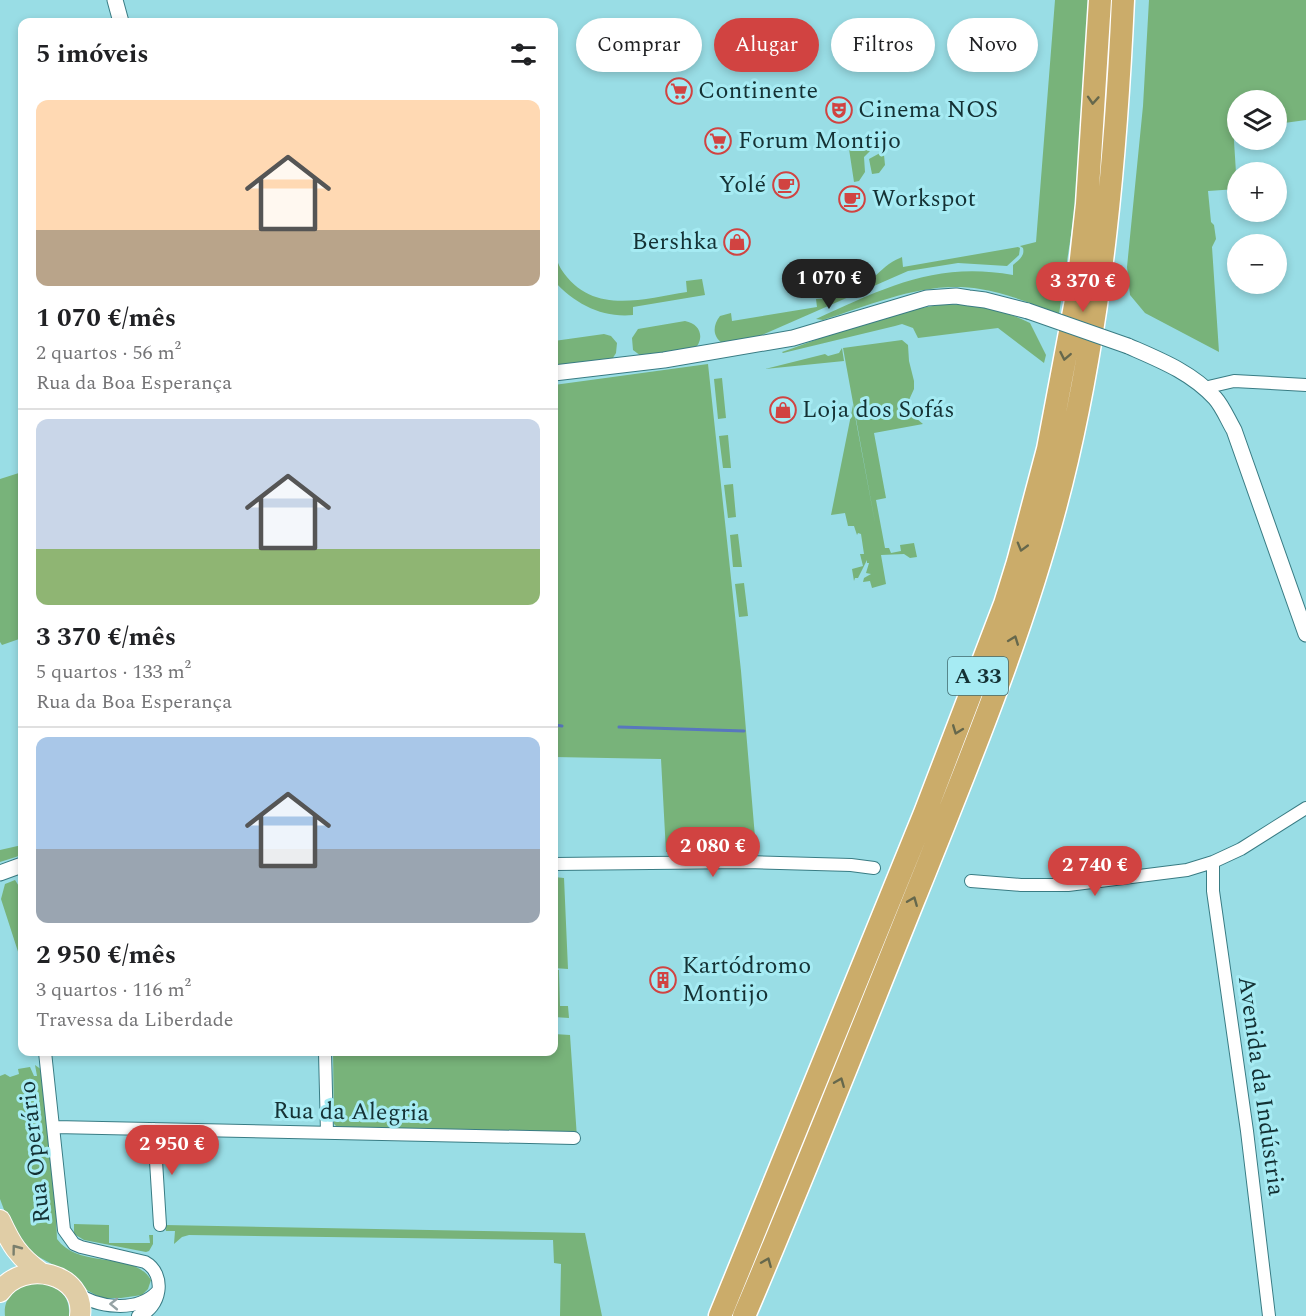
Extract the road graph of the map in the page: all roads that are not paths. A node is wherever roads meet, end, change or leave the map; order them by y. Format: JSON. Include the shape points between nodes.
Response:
{"nodes":[{"id":1,"x":115,"y":0,"type":"edge"},
{"id":2,"x":1100,"y":0,"type":"edge"},
{"id":3,"x":1123,"y":0,"type":"edge"},
{"id":4,"x":120,"y":18,"type":"edge"},
{"id":5,"x":558,"y":373,"type":"edge"},
{"id":6,"x":1306,"y":385,"type":"edge"},
{"id":7,"x":1204,"y":388,"type":"junction"},
{"id":8,"x":1306,"y":634,"type":"edge"},
{"id":9,"x":1306,"y":808,"type":"edge"},
{"id":10,"x":1213,"y":862,"type":"junction"},
{"id":11,"x":558,"y":864,"type":"edge"},
{"id":12,"x":18,"y":866,"type":"edge"},
{"id":13,"x":874,"y":868,"type":"dead end"},
{"id":14,"x":0,"y":873,"type":"edge"},
{"id":15,"x":971,"y":881,"type":"dead end"},
{"id":16,"x":46,"y":1056,"type":"edge"},
{"id":17,"x":325,"y":1056,"type":"edge"},
{"id":18,"x":55,"y":1127,"type":"junction"},
{"id":19,"x":153,"y":1129,"type":"junction"},
{"id":20,"x":327,"y":1133,"type":"junction"},
{"id":21,"x":574,"y":1138,"type":"dead end"},
{"id":22,"x":0,"y":1220,"type":"edge"},
{"id":23,"x":160,"y":1225,"type":"dead end"},
{"id":24,"x":40,"y":1272,"type":"junction"},
{"id":25,"x":72,"y":1289,"type":"junction"},
{"id":26,"x":0,"y":1292,"type":"edge"},
{"id":27,"x":157,"y":1292,"type":"junction"},
{"id":28,"x":80,"y":1316,"type":"edge"},
{"id":29,"x":138,"y":1316,"type":"edge"},
{"id":30,"x":720,"y":1316,"type":"edge"},
{"id":31,"x":744,"y":1316,"type":"edge"},
{"id":32,"x":1269,"y":1316,"type":"edge"}],
"edges":[{"from":1,"to":4,"type":"street"},
{"from":2,"to":30,"type":"highway","number":"A 33","one_way":true,"via":[[1077,295],[1048,449],[1018,562],[929,802]]},
{"from":31,"to":3,"type":"highway","number":"A 33","one_way":true,"via":[[939,836],[1023,617],[1046,542],[1071,439],[1096,305],[1112,168]]},
{"from":5,"to":7,"type":"street","bridge":true,"via":[[664,360],[793,338],[927,298],[956,296],[1028,311],[1128,346],[1169,364]]},
{"from":6,"to":7,"type":"street","via":[[1234,381]]},
{"from":7,"to":8,"type":"street","via":[[1234,430]]},
{"from":9,"to":10,"type":"street"},
{"from":10,"to":15,"type":"street","via":[[1187,870],[1068,885]]},
{"from":10,"to":32,"type":"street","name":"Avenida da Indústria","via":[[1213,891],[1248,1131]]},
{"from":11,"to":13,"type":"street","via":[[747,862]]},
{"from":12,"to":14,"type":"street"},
{"from":16,"to":18,"type":"street","name":"Rua Operário"},
{"from":17,"to":20,"type":"street"},
{"from":18,"to":19,"type":"street","name":"Rua da Alegria"},
{"from":18,"to":27,"type":"street","name":"Rua Operário","via":[[66,1235],[74,1244],[91,1251],[150,1264],[158,1277]]},
{"from":19,"to":20,"type":"street","name":"Rua da Alegria"},
{"from":19,"to":23,"type":"street"},
{"from":20,"to":21,"type":"street","name":"Rua da Alegria"},
{"from":24,"to":22,"type":"main road","one_way":true,"via":[[11,1245]]},
{"from":24,"to":25,"type":"main road","via":[[59,1278]]},
{"from":24,"to":26,"type":"main road","via":[[20,1275]]},
{"from":27,"to":25,"type":"street","one_way":true,"via":[[143,1302],[119,1305],[96,1303]]},
{"from":25,"to":28,"type":"main road","via":[[79,1300]]},
{"from":27,"to":29,"type":"street","via":[[151,1310]]}]}
